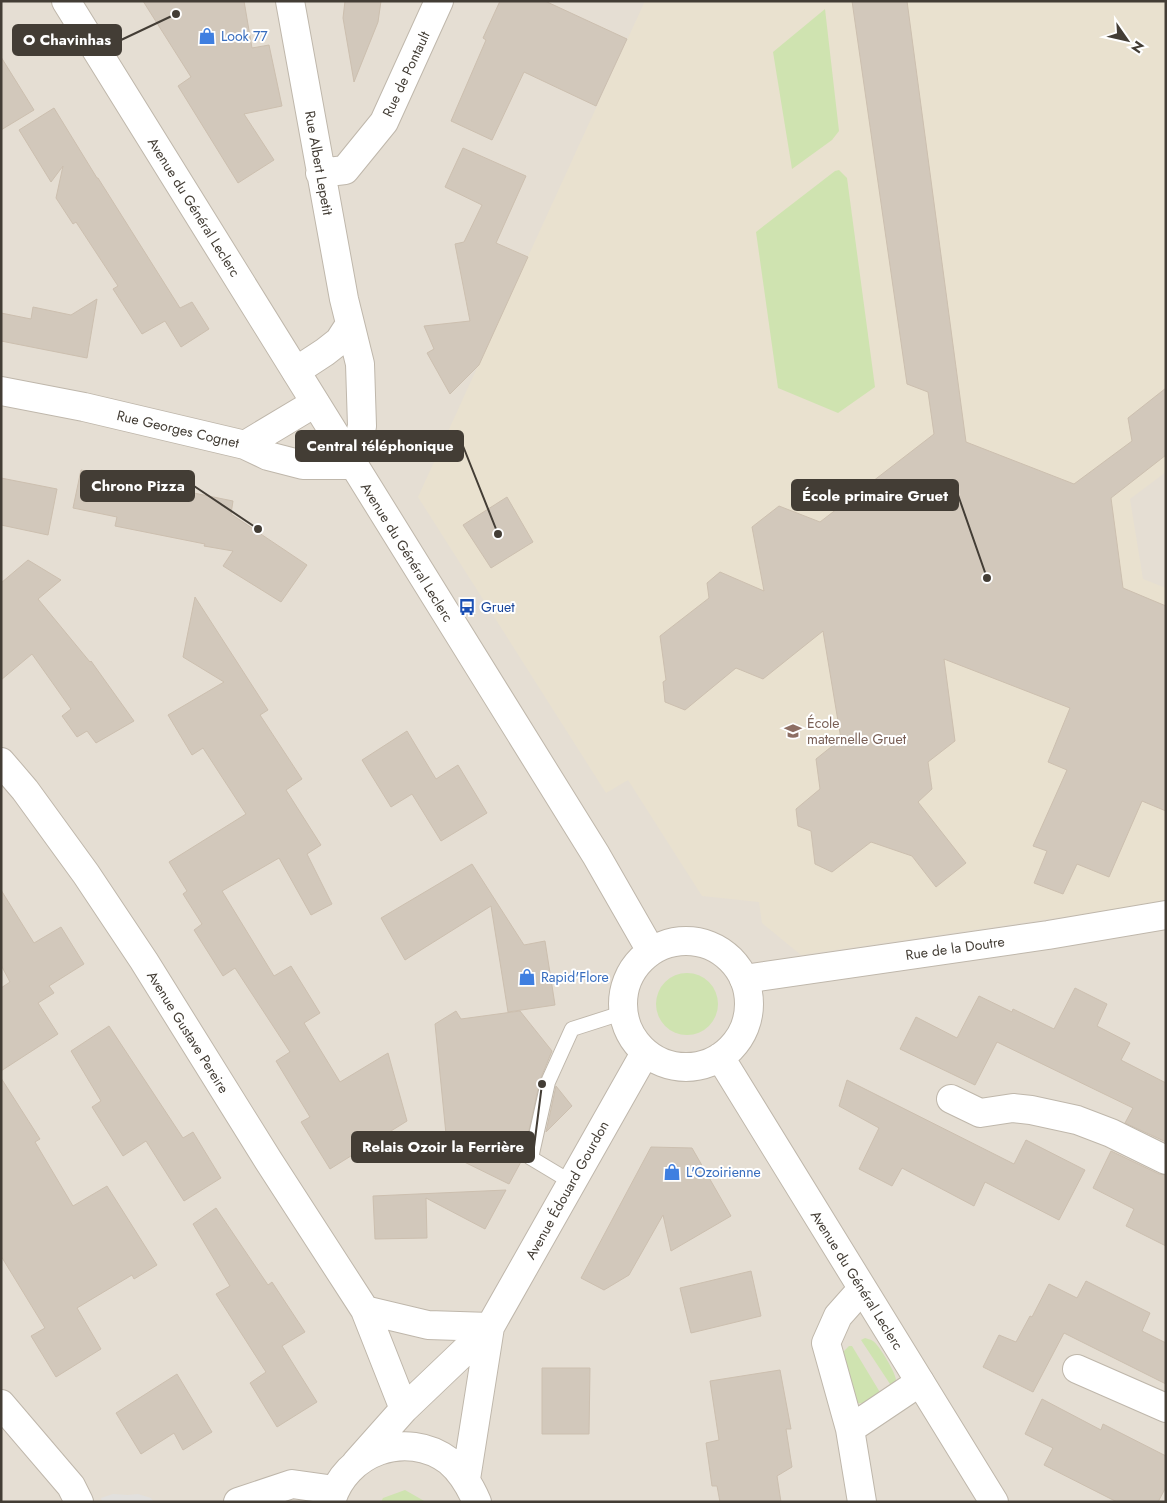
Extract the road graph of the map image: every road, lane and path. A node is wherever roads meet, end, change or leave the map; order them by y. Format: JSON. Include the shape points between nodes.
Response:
{"nodes":[{"id":1,"x":66,"y":1,"type":"edge"},
{"id":2,"x":290,"y":1,"type":"edge"},
{"id":3,"x":439,"y":1,"type":"edge"},
{"id":4,"x":320,"y":173,"type":"junction"},
{"id":5,"x":350,"y":324,"type":"junction"},
{"id":6,"x":296,"y":371,"type":"junction"},
{"id":7,"x":1,"y":391,"type":"edge"},
{"id":8,"x":316,"y":404,"type":"junction"},
{"id":9,"x":245,"y":445,"type":"junction"},
{"id":10,"x":353,"y":465,"type":"junction"},
{"id":11,"x":1,"y":762,"type":"edge"},
{"id":12,"x":1166,"y":915,"type":"edge"},
{"id":13,"x":651,"y":950,"type":"junction"},
{"id":14,"x":744,"y":979,"type":"junction"},
{"id":15,"x":622,"y":1013,"type":"junction"},
{"id":16,"x":645,"y":1053,"type":"junction"},
{"id":17,"x":720,"y":1057,"type":"junction"},
{"id":18,"x":951,"y":1099,"type":"dead end"},
{"id":19,"x":1166,"y":1160,"type":"edge"},
{"id":20,"x":571,"y":1182,"type":"junction"},
{"id":21,"x":862,"y":1289,"type":"junction"},
{"id":22,"x":365,"y":1310,"type":"junction"},
{"id":23,"x":490,"y":1327,"type":"junction"},
{"id":24,"x":1077,"y":1369,"type":"dead end"},
{"id":25,"x":920,"y":1382,"type":"junction"},
{"id":26,"x":1,"y":1404,"type":"edge"},
{"id":27,"x":1166,"y":1408,"type":"edge"},
{"id":28,"x":404,"y":1410,"type":"junction"},
{"id":29,"x":850,"y":1429,"type":"junction"},
{"id":30,"x":356,"y":1463,"type":"junction"},
{"id":31,"x":471,"y":1490,"type":"edge"},
{"id":32,"x":333,"y":1496,"type":"edge"},
{"id":33,"x":79,"y":1502,"type":"edge"},
{"id":34,"x":238,"y":1502,"type":"edge"},
{"id":35,"x":862,"y":1502,"type":"edge"},
{"id":36,"x":994,"y":1502,"type":"edge"}],
"edges":[{"from":1,"to":6,"type":"street","name":"Avenue du Général Leclerc"},
{"from":2,"to":4,"type":"street","name":"Rue Albert Lepetit"},
{"from":3,"to":4,"type":"street","name":"Rue de Pontault","via":[[384,122],[345,170]]},
{"from":4,"to":5,"type":"street","name":"Rue Albert Lepetit"},
{"from":5,"to":6,"type":"street","via":[[339,341]]},
{"from":5,"to":10,"type":"street","name":"Rue Albert Lepetit","via":[[360,364],[362,426]]},
{"from":6,"to":8,"type":"street","name":"Avenue du Général Leclerc"},
{"from":7,"to":9,"type":"street","name":"Rue Georges Cognet"},
{"from":8,"to":9,"type":"street"},
{"from":8,"to":10,"type":"street","name":"Avenue du Général Leclerc"},
{"from":9,"to":10,"type":"street","name":"Rue Georges Cognet","via":[[268,456],[303,465]]},
{"from":10,"to":13,"type":"street","name":"Avenue du Général Leclerc","via":[[596,855]]},
{"from":11,"to":22,"type":"street","name":"Avenue Gustave Pereire","via":[[86,874],[144,961]]},
{"from":12,"to":14,"type":"street","name":"Rue de la Doutre"},
{"from":13,"to":14,"type":"street","via":[[668,942],[704,943],[735,963]]},
{"from":13,"to":15,"type":"street","via":[[628,977]]},
{"from":14,"to":17,"type":"street","via":[[749,996],[743,1031],[734,1045]]},
{"from":15,"to":16,"type":"street","via":[[634,1042]]},
{"from":15,"to":20,"type":"lane","via":[[572,1030],[548,1082],[531,1158]]},
{"from":16,"to":17,"type":"street","via":[[658,1062],[690,1068]]},
{"from":16,"to":20,"type":"street","name":"Avenue Édouard Gourdon"},
{"from":17,"to":21,"type":"street","name":"Avenue du Général Leclerc"},
{"from":18,"to":19,"type":"street","via":[[980,1113],[1013,1108],[1077,1120]]},
{"from":20,"to":23,"type":"street","name":"Avenue Édouard Gourdon"},
{"from":21,"to":25,"type":"street","name":"Avenue du Général Leclerc"},
{"from":21,"to":29,"type":"street","via":[[838,1316],[826,1344]]},
{"from":22,"to":23,"type":"street","via":[[428,1325]]},
{"from":22,"to":28,"type":"street","name":"Avenue Gustave Pereire"},
{"from":23,"to":28,"type":"street","name":"Avenue Édouard Gourdon"},
{"from":23,"to":31,"type":"street","name":"Avenue Édouard Gourdon"},
{"from":24,"to":27,"type":"street"},
{"from":25,"to":29,"type":"street"},
{"from":25,"to":36,"type":"street","name":"Avenue du Général Leclerc"},
{"from":26,"to":33,"type":"street","via":[[71,1486]]},
{"from":28,"to":30,"type":"street","name":"Avenue Édouard Gourdon"},
{"from":29,"to":35,"type":"street"},
{"from":30,"to":31,"type":"street","via":[[377,1451],[402,1446],[426,1450],[448,1461]]},
{"from":30,"to":32,"type":"street","name":"Avenue Édouard Gourdon","via":[[343,1476]]},
{"from":32,"to":34,"type":"street","via":[[292,1484]]}]}
